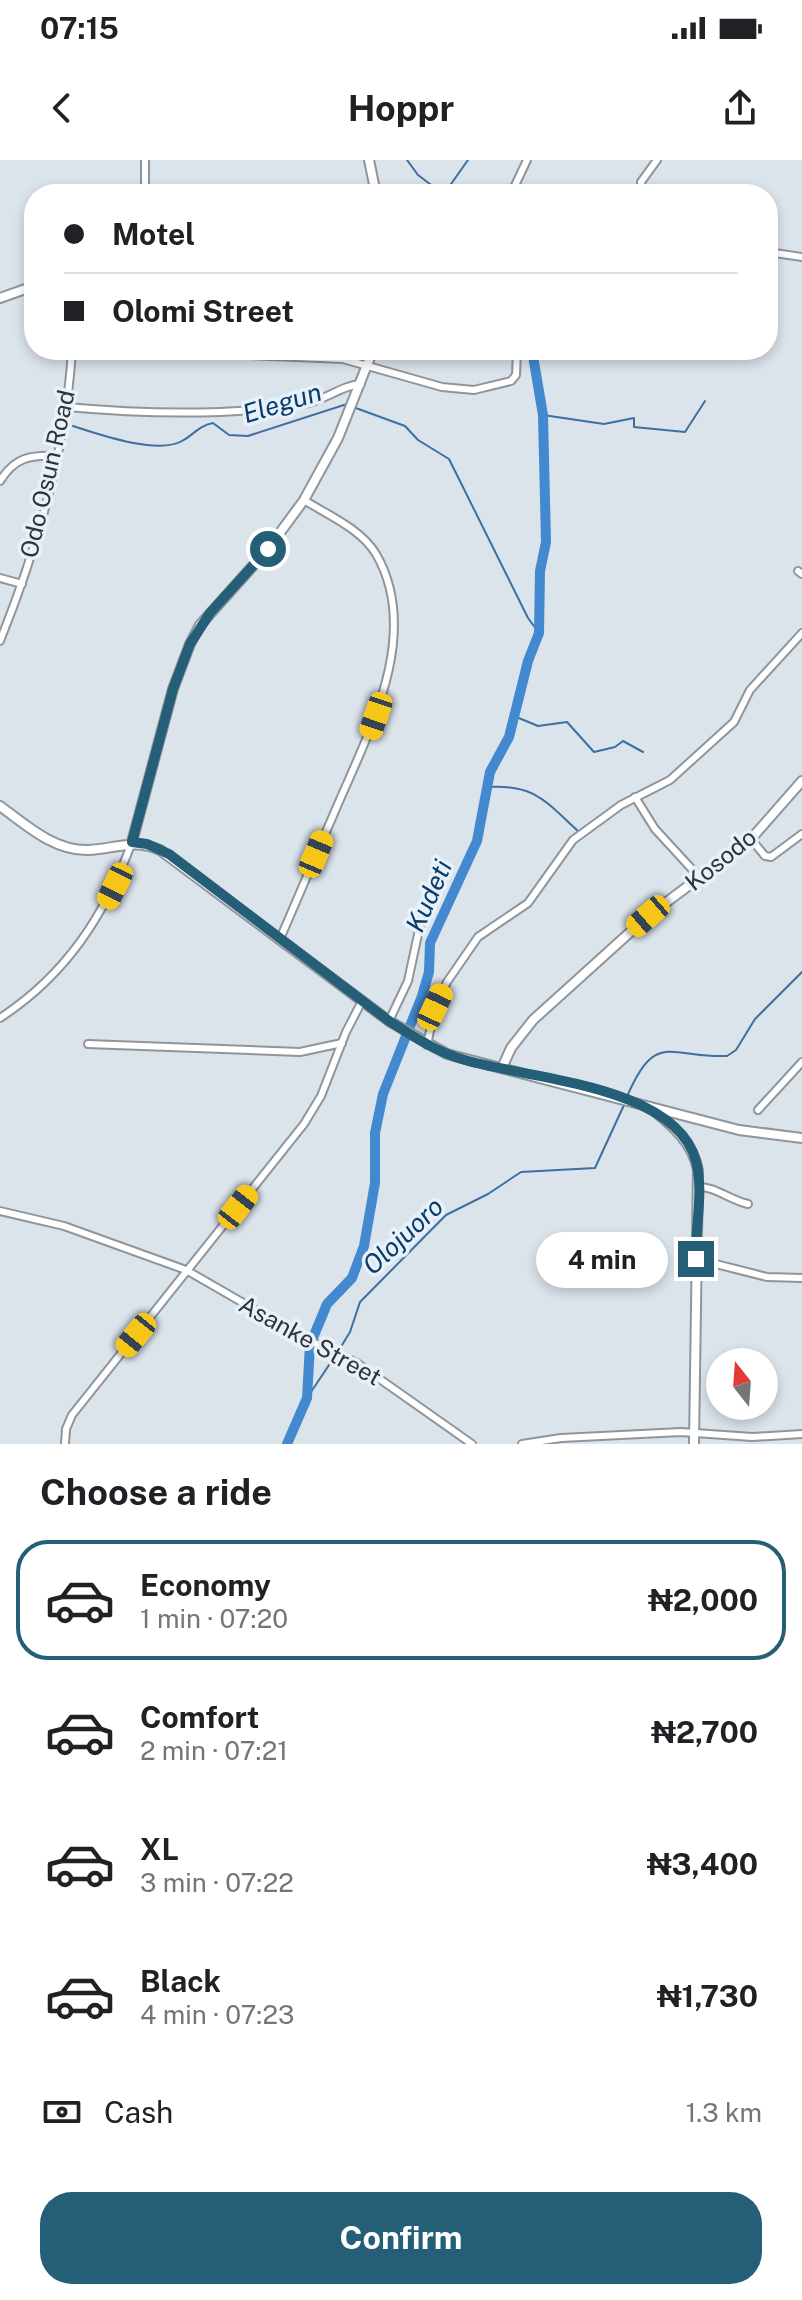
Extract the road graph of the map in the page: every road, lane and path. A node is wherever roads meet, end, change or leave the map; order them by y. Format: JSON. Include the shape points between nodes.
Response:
{"nodes":[{"id":1,"x":145,"y":160,"type":"edge"},
{"id":2,"x":369,"y":160,"type":"edge"},
{"id":3,"x":527,"y":160,"type":"edge"},
{"id":4,"x":657,"y":160,"type":"edge"},
{"id":5,"x":145,"y":184,"type":"edge"},
{"id":6,"x":374,"y":184,"type":"edge"},
{"id":7,"x":516,"y":184,"type":"edge"},
{"id":8,"x":641,"y":184,"type":"edge"},
{"id":9,"x":778,"y":253,"type":"edge"},
{"id":10,"x":802,"y":257,"type":"edge"},
{"id":11,"x":24,"y":290,"type":"edge"},
{"id":12,"x":0,"y":298,"type":"edge"},
{"id":13,"x":71,"y":360,"type":"edge"},
{"id":14,"x":346,"y":360,"type":"edge"},
{"id":15,"x":371,"y":360,"type":"edge"},
{"id":16,"x":517,"y":360,"type":"edge"},
{"id":17,"x":369,"y":367,"type":"junction"},
{"id":18,"x":361,"y":384,"type":"junction"},
{"id":19,"x":67,"y":407,"type":"junction"},
{"id":20,"x":57,"y":456,"type":"junction"},
{"id":21,"x":0,"y":481,"type":"edge"},
{"id":22,"x":304,"y":500,"type":"junction"},
{"id":23,"x":0,"y":578,"type":"edge"},
{"id":24,"x":22,"y":584,"type":"junction"},
{"id":25,"x":802,"y":633,"type":"edge"},
{"id":26,"x":0,"y":641,"type":"edge"},
{"id":27,"x":802,"y":781,"type":"edge"},
{"id":28,"x":635,"y":797,"type":"junction"},
{"id":29,"x":0,"y":806,"type":"edge"},
{"id":30,"x":802,"y":834,"type":"edge"},
{"id":31,"x":751,"y":839,"type":"junction"},
{"id":32,"x":132,"y":842,"type":"junction"},
{"id":33,"x":442,"y":875,"type":"dead end"},
{"id":34,"x":701,"y":879,"type":"junction"},
{"id":35,"x":280,"y":939,"type":"junction"},
{"id":36,"x":362,"y":1001,"type":"junction"},
{"id":37,"x":0,"y":1018,"type":"edge"},
{"id":38,"x":389,"y":1021,"type":"junction"},
{"id":39,"x":342,"y":1043,"type":"junction"},
{"id":40,"x":88,"y":1044,"type":"dead end"},
{"id":41,"x":427,"y":1045,"type":"junction"},
{"id":42,"x":802,"y":1062,"type":"edge"},
{"id":43,"x":502,"y":1068,"type":"junction"},
{"id":44,"x":648,"y":1106,"type":"junction"},
{"id":45,"x":758,"y":1110,"type":"dead end"},
{"id":46,"x":802,"y":1138,"type":"edge"},
{"id":47,"x":698,"y":1187,"type":"junction"},
{"id":48,"x":748,"y":1204,"type":"dead end"},
{"id":49,"x":0,"y":1211,"type":"edge"},
{"id":50,"x":696,"y":1259,"type":"junction"},
{"id":51,"x":186,"y":1270,"type":"junction"},
{"id":52,"x":802,"y":1278,"type":"edge"},
{"id":53,"x":693,"y":1432,"type":"junction"},
{"id":54,"x":802,"y":1434,"type":"edge"},
{"id":55,"x":65,"y":1444,"type":"edge"},
{"id":56,"x":472,"y":1444,"type":"edge"},
{"id":57,"x":522,"y":1444,"type":"edge"},
{"id":58,"x":694,"y":1444,"type":"edge"}],
"edges":[{"from":1,"to":5,"type":"street"},
{"from":2,"to":6,"type":"main road"},
{"from":3,"to":7,"type":"street"},
{"from":4,"to":8,"type":"street"},
{"from":9,"to":10,"type":"street"},
{"from":11,"to":12,"type":"main road"},
{"from":13,"to":19,"type":"street","name":"Odo Osun Road"},
{"from":14,"to":17,"type":"street"},
{"from":15,"to":17,"type":"main road"},
{"from":16,"to":17,"type":"street","via":[[511,381],[474,390]]},
{"from":17,"to":18,"type":"main road"},
{"from":18,"to":19,"type":"street","via":[[319,401],[278,407]]},
{"from":18,"to":22,"type":"main road"},
{"from":19,"to":20,"type":"street","name":"Odo Osun Road"},
{"from":20,"to":21,"type":"street","via":[[27,456]]},
{"from":20,"to":24,"type":"street","name":"Odo Osun Road"},
{"from":22,"to":32,"type":"main road","via":[[190,644]]},
{"from":22,"to":35,"type":"street","via":[[357,534],[376,554],[392,602],[390,662],[365,747]]},
{"from":23,"to":24,"type":"street"},
{"from":24,"to":26,"type":"street","name":"Odo Osun Road"},
{"from":25,"to":28,"type":"street","via":[[750,690],[734,722],[670,780]]},
{"from":27,"to":31,"type":"main road","name":"Kosodo"},
{"from":28,"to":34,"type":"street","via":[[655,829]]},
{"from":28,"to":41,"type":"street","via":[[573,840],[528,903],[478,937],[435,1007]]},
{"from":29,"to":32,"type":"main road","via":[[64,847],[88,850]]},
{"from":30,"to":31,"type":"street","via":[[771,857]]},
{"from":31,"to":34,"type":"main road","name":"Kosodo"},
{"from":32,"to":35,"type":"main road","via":[[169,854]]},
{"from":32,"to":37,"type":"street","via":[[107,903],[77,948],[36,992]]},
{"from":33,"to":38,"type":"street","via":[[420,925],[408,981]]},
{"from":34,"to":43,"type":"main road","name":"Kosodo","via":[[648,916],[542,1011],[520,1034]]},
{"from":35,"to":36,"type":"main road"},
{"from":36,"to":38,"type":"main road"},
{"from":36,"to":39,"type":"street"},
{"from":38,"to":41,"type":"main road"},
{"from":39,"to":40,"type":"street","via":[[300,1052]]},
{"from":39,"to":51,"type":"street","via":[[304,1124]]},
{"from":41,"to":43,"type":"main road"},
{"from":42,"to":45,"type":"street"},
{"from":43,"to":44,"type":"main road"},
{"from":44,"to":46,"type":"main road","via":[[739,1130]]},
{"from":44,"to":47,"type":"main road","via":[[689,1147],[696,1159]]},
{"from":47,"to":48,"type":"street"},
{"from":47,"to":50,"type":"main road"},
{"from":49,"to":51,"type":"street","name":"Asanke Street","via":[[64,1226]]},
{"from":50,"to":52,"type":"street","via":[[778,1279]]},
{"from":50,"to":53,"type":"main road"},
{"from":51,"to":55,"type":"street","via":[[72,1415]]},
{"from":51,"to":56,"type":"street","name":"Asanke Street","via":[[376,1376]]},
{"from":53,"to":54,"type":"street"},
{"from":53,"to":57,"type":"street"},
{"from":53,"to":58,"type":"main road"}]}
